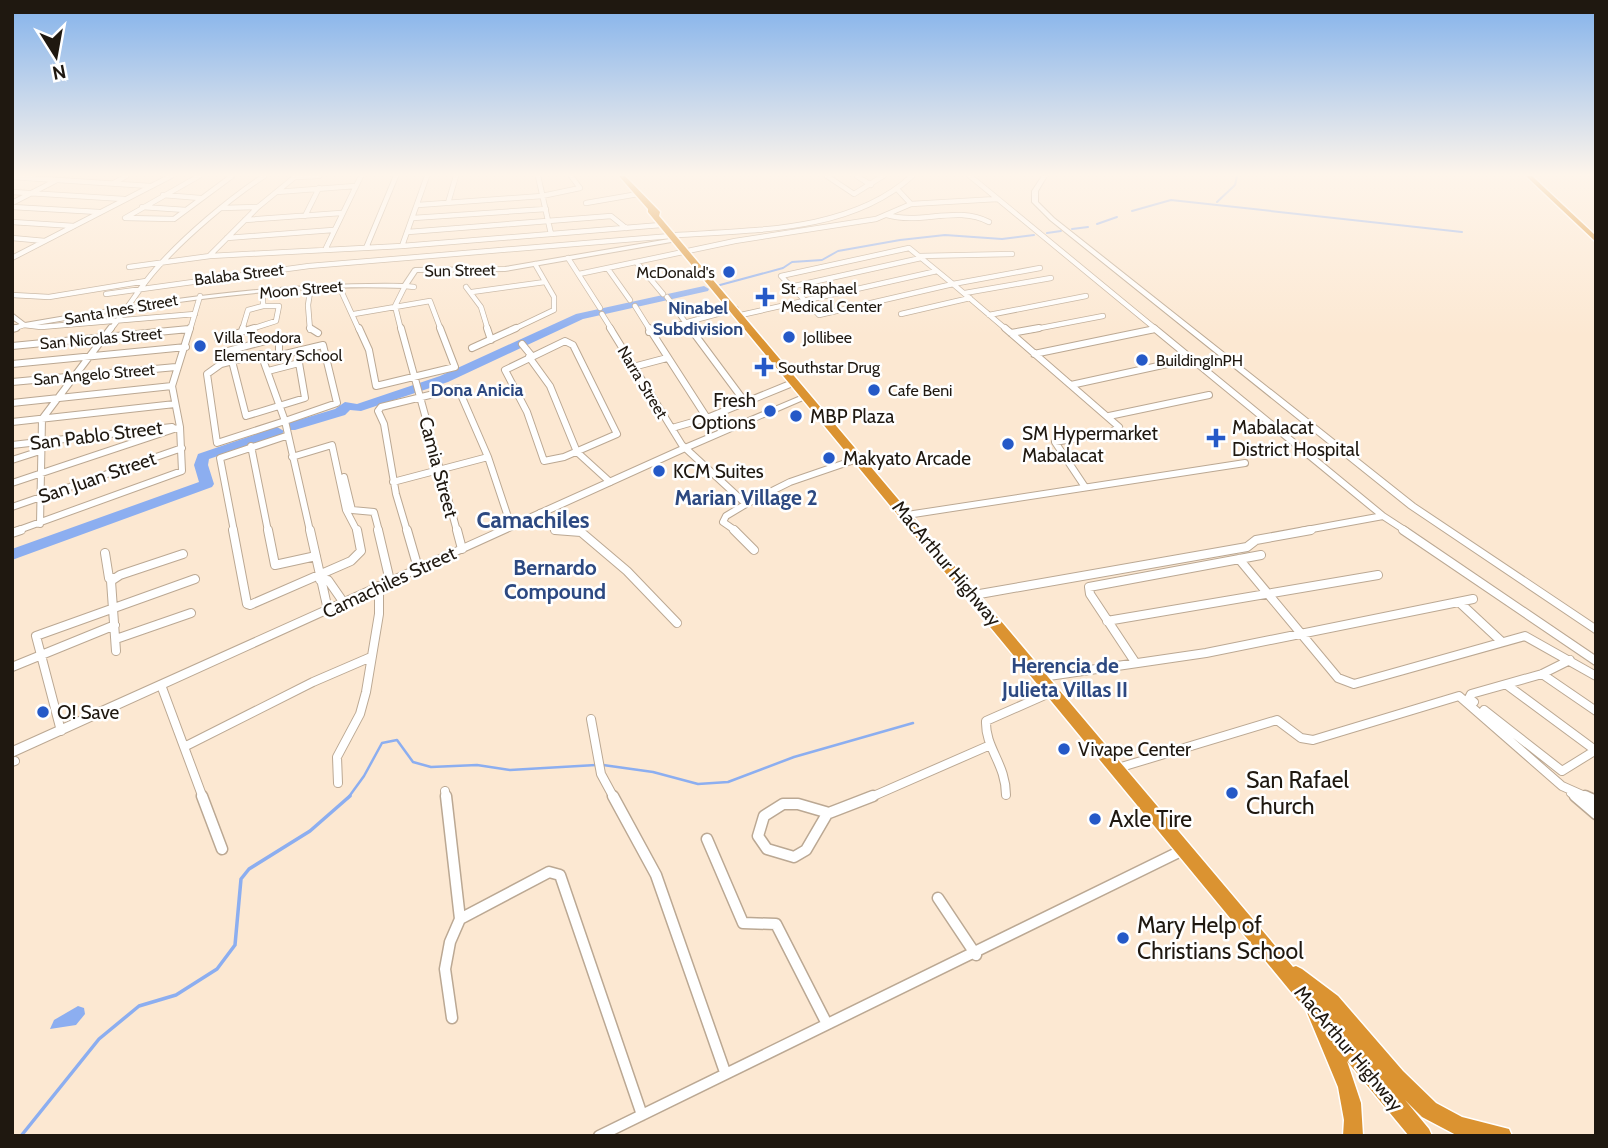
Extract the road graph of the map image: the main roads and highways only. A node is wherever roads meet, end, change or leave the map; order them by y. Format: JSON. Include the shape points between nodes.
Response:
{"nodes":[{"id":1,"x":667,"y":230,"type":"edge"},
{"id":2,"x":668,"y":230,"type":"edge"},
{"id":3,"x":1581,"y":230,"type":"edge"},
{"id":4,"x":674,"y":237,"type":"junction"},
{"id":5,"x":1596,"y":249,"type":"edge"},
{"id":6,"x":1277,"y":961,"type":"junction"},
{"id":7,"x":1305,"y":993,"type":"junction"},
{"id":8,"x":1353,"y":1136,"type":"edge"},
{"id":9,"x":1422,"y":1136,"type":"edge"},
{"id":10,"x":1502,"y":1136,"type":"edge"}],
"edges":[{"from":1,"to":4,"type":"highway","name":"MacArthur Highway"},
{"from":2,"to":4,"type":"highway","name":"MacArthur Highway"},
{"from":3,"to":5,"type":"highway"},
{"from":4,"to":6,"type":"highway","name":"MacArthur Highway"},
{"from":6,"to":7,"type":"highway","name":"MacArthur Highway"},
{"from":6,"to":10,"type":"highway","via":[[1332,1002],[1429,1110],[1459,1126]]},
{"from":7,"to":8,"type":"highway","via":[[1347,1086]]},
{"from":7,"to":9,"type":"highway","name":"MacArthur Highway"}]}
